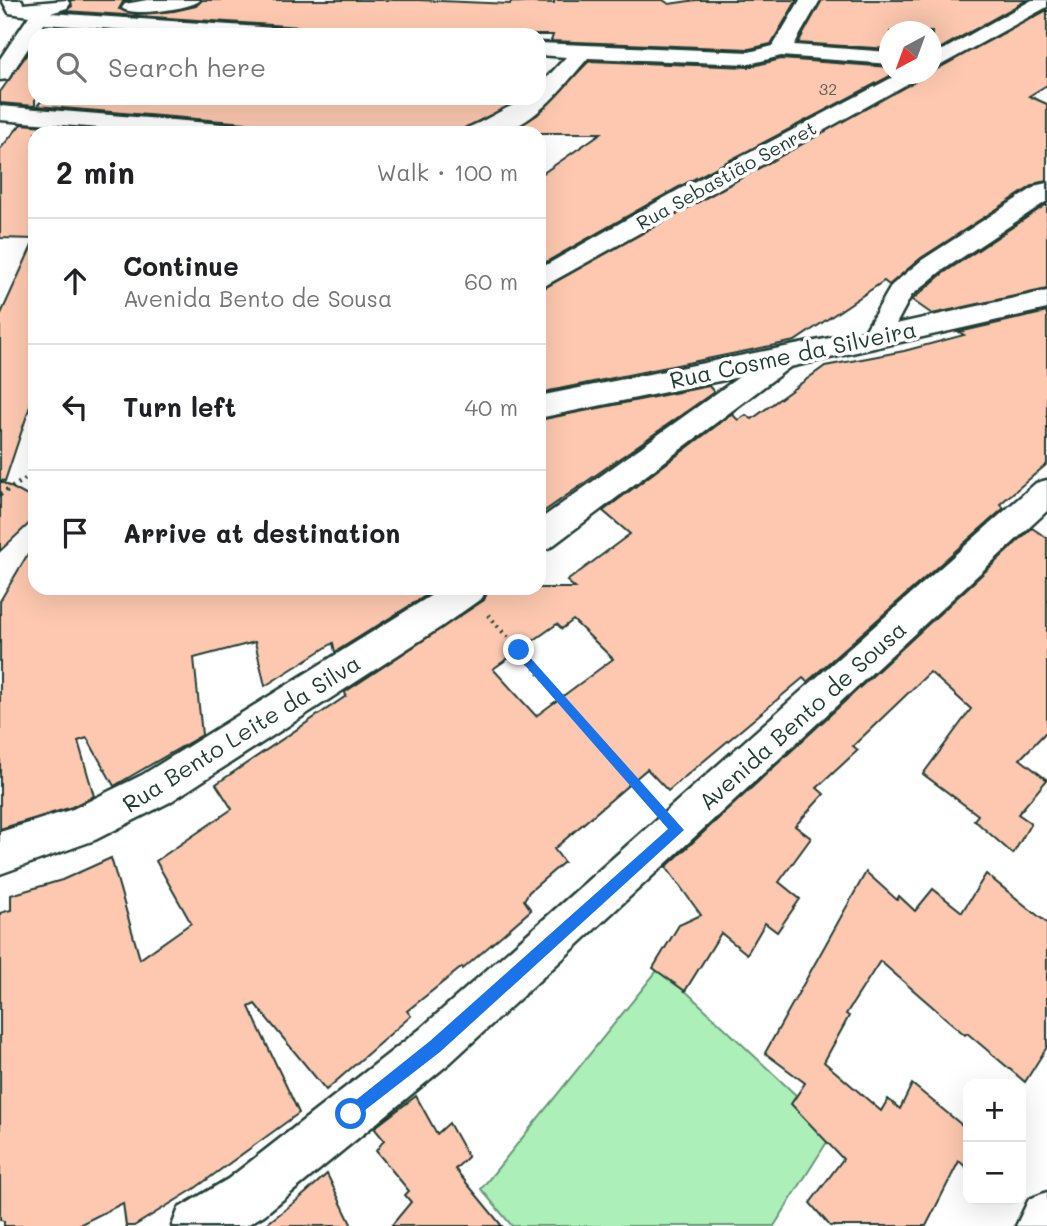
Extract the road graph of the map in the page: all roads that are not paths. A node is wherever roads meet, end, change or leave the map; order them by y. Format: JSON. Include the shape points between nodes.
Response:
{"nodes":[{"id":1,"x":190,"y":0,"type":"edge"},
{"id":2,"x":810,"y":0,"type":"edge"},
{"id":3,"x":1046,"y":0,"type":"edge"},
{"id":4,"x":63,"y":1,"type":"edge"},
{"id":5,"x":8,"y":2,"type":"edge"},
{"id":6,"x":37,"y":14,"type":"junction"},
{"id":7,"x":28,"y":28,"type":"edge"},
{"id":8,"x":205,"y":28,"type":"edge"},
{"id":9,"x":28,"y":29,"type":"edge"},
{"id":10,"x":546,"y":49,"type":"edge"},
{"id":11,"x":781,"y":50,"type":"junction"},
{"id":12,"x":582,"y":51,"type":"junction"},
{"id":13,"x":851,"y":56,"type":"junction"},
{"id":14,"x":879,"y":57,"type":"edge"},
{"id":15,"x":942,"y":57,"type":"edge"},
{"id":16,"x":0,"y":74,"type":"edge"},
{"id":17,"x":894,"y":84,"type":"edge"},
{"id":18,"x":890,"y":86,"type":"junction"},
{"id":19,"x":546,"y":92,"type":"edge"},
{"id":20,"x":534,"y":105,"type":"edge"},
{"id":21,"x":0,"y":113,"type":"edge"},
{"id":22,"x":160,"y":126,"type":"edge"},
{"id":23,"x":494,"y":126,"type":"edge"},
{"id":24,"x":1047,"y":190,"type":"edge"},
{"id":25,"x":546,"y":276,"type":"edge"},
{"id":26,"x":1047,"y":300,"type":"edge"},
{"id":27,"x":875,"y":337,"type":"junction"},
{"id":28,"x":786,"y":358,"type":"junction"},
{"id":29,"x":546,"y":406,"type":"edge"},
{"id":30,"x":1047,"y":492,"type":"edge"},
{"id":31,"x":546,"y":533,"type":"edge"},
{"id":32,"x":459,"y":595,"type":"edge"},
{"id":33,"x":0,"y":853,"type":"edge"},
{"id":34,"x":1047,"y":1217,"type":"edge"},
{"id":35,"x":197,"y":1226,"type":"edge"},
{"id":36,"x":1041,"y":1226,"type":"edge"}],
"edges":[{"from":1,"to":4,"type":"street","via":[[115,8]]},
{"from":2,"to":11,"type":"street"},
{"from":3,"to":15,"type":"street"},
{"from":4,"to":6,"type":"street"},
{"from":5,"to":6,"type":"street"},
{"from":6,"to":7,"type":"street"},
{"from":6,"to":8,"type":"street"},
{"from":9,"to":16,"type":"street"},
{"from":10,"to":12,"type":"street"},
{"from":11,"to":12,"type":"street","via":[[749,58]]},
{"from":11,"to":13,"type":"street"},
{"from":12,"to":19,"type":"street"},
{"from":13,"to":14,"type":"street"},
{"from":13,"to":18,"type":"street"},
{"from":17,"to":18,"type":"street","name":"Rua Sebastião Senret"},
{"from":18,"to":25,"type":"street","name":"Rua Sebastião Senret"},
{"from":20,"to":23,"type":"street"},
{"from":21,"to":22,"type":"street"},
{"from":24,"to":27,"type":"street","via":[[901,291]]},
{"from":26,"to":27,"type":"street","name":"Rua Cosme da Silveira"},
{"from":27,"to":28,"type":"street","name":"Rua Cosme da Silveira"},
{"from":28,"to":29,"type":"street","name":"Rua Cosme da Silveira"},
{"from":28,"to":31,"type":"street"},
{"from":30,"to":35,"type":"street","name":"Avenida Bento de Sousa","via":[[435,1046],[246,1198]]},
{"from":32,"to":33,"type":"street","name":"Rua Bento Leite da Silva","via":[[177,778],[107,816],[31,846]]},
{"from":34,"to":36,"type":"street"}]}
